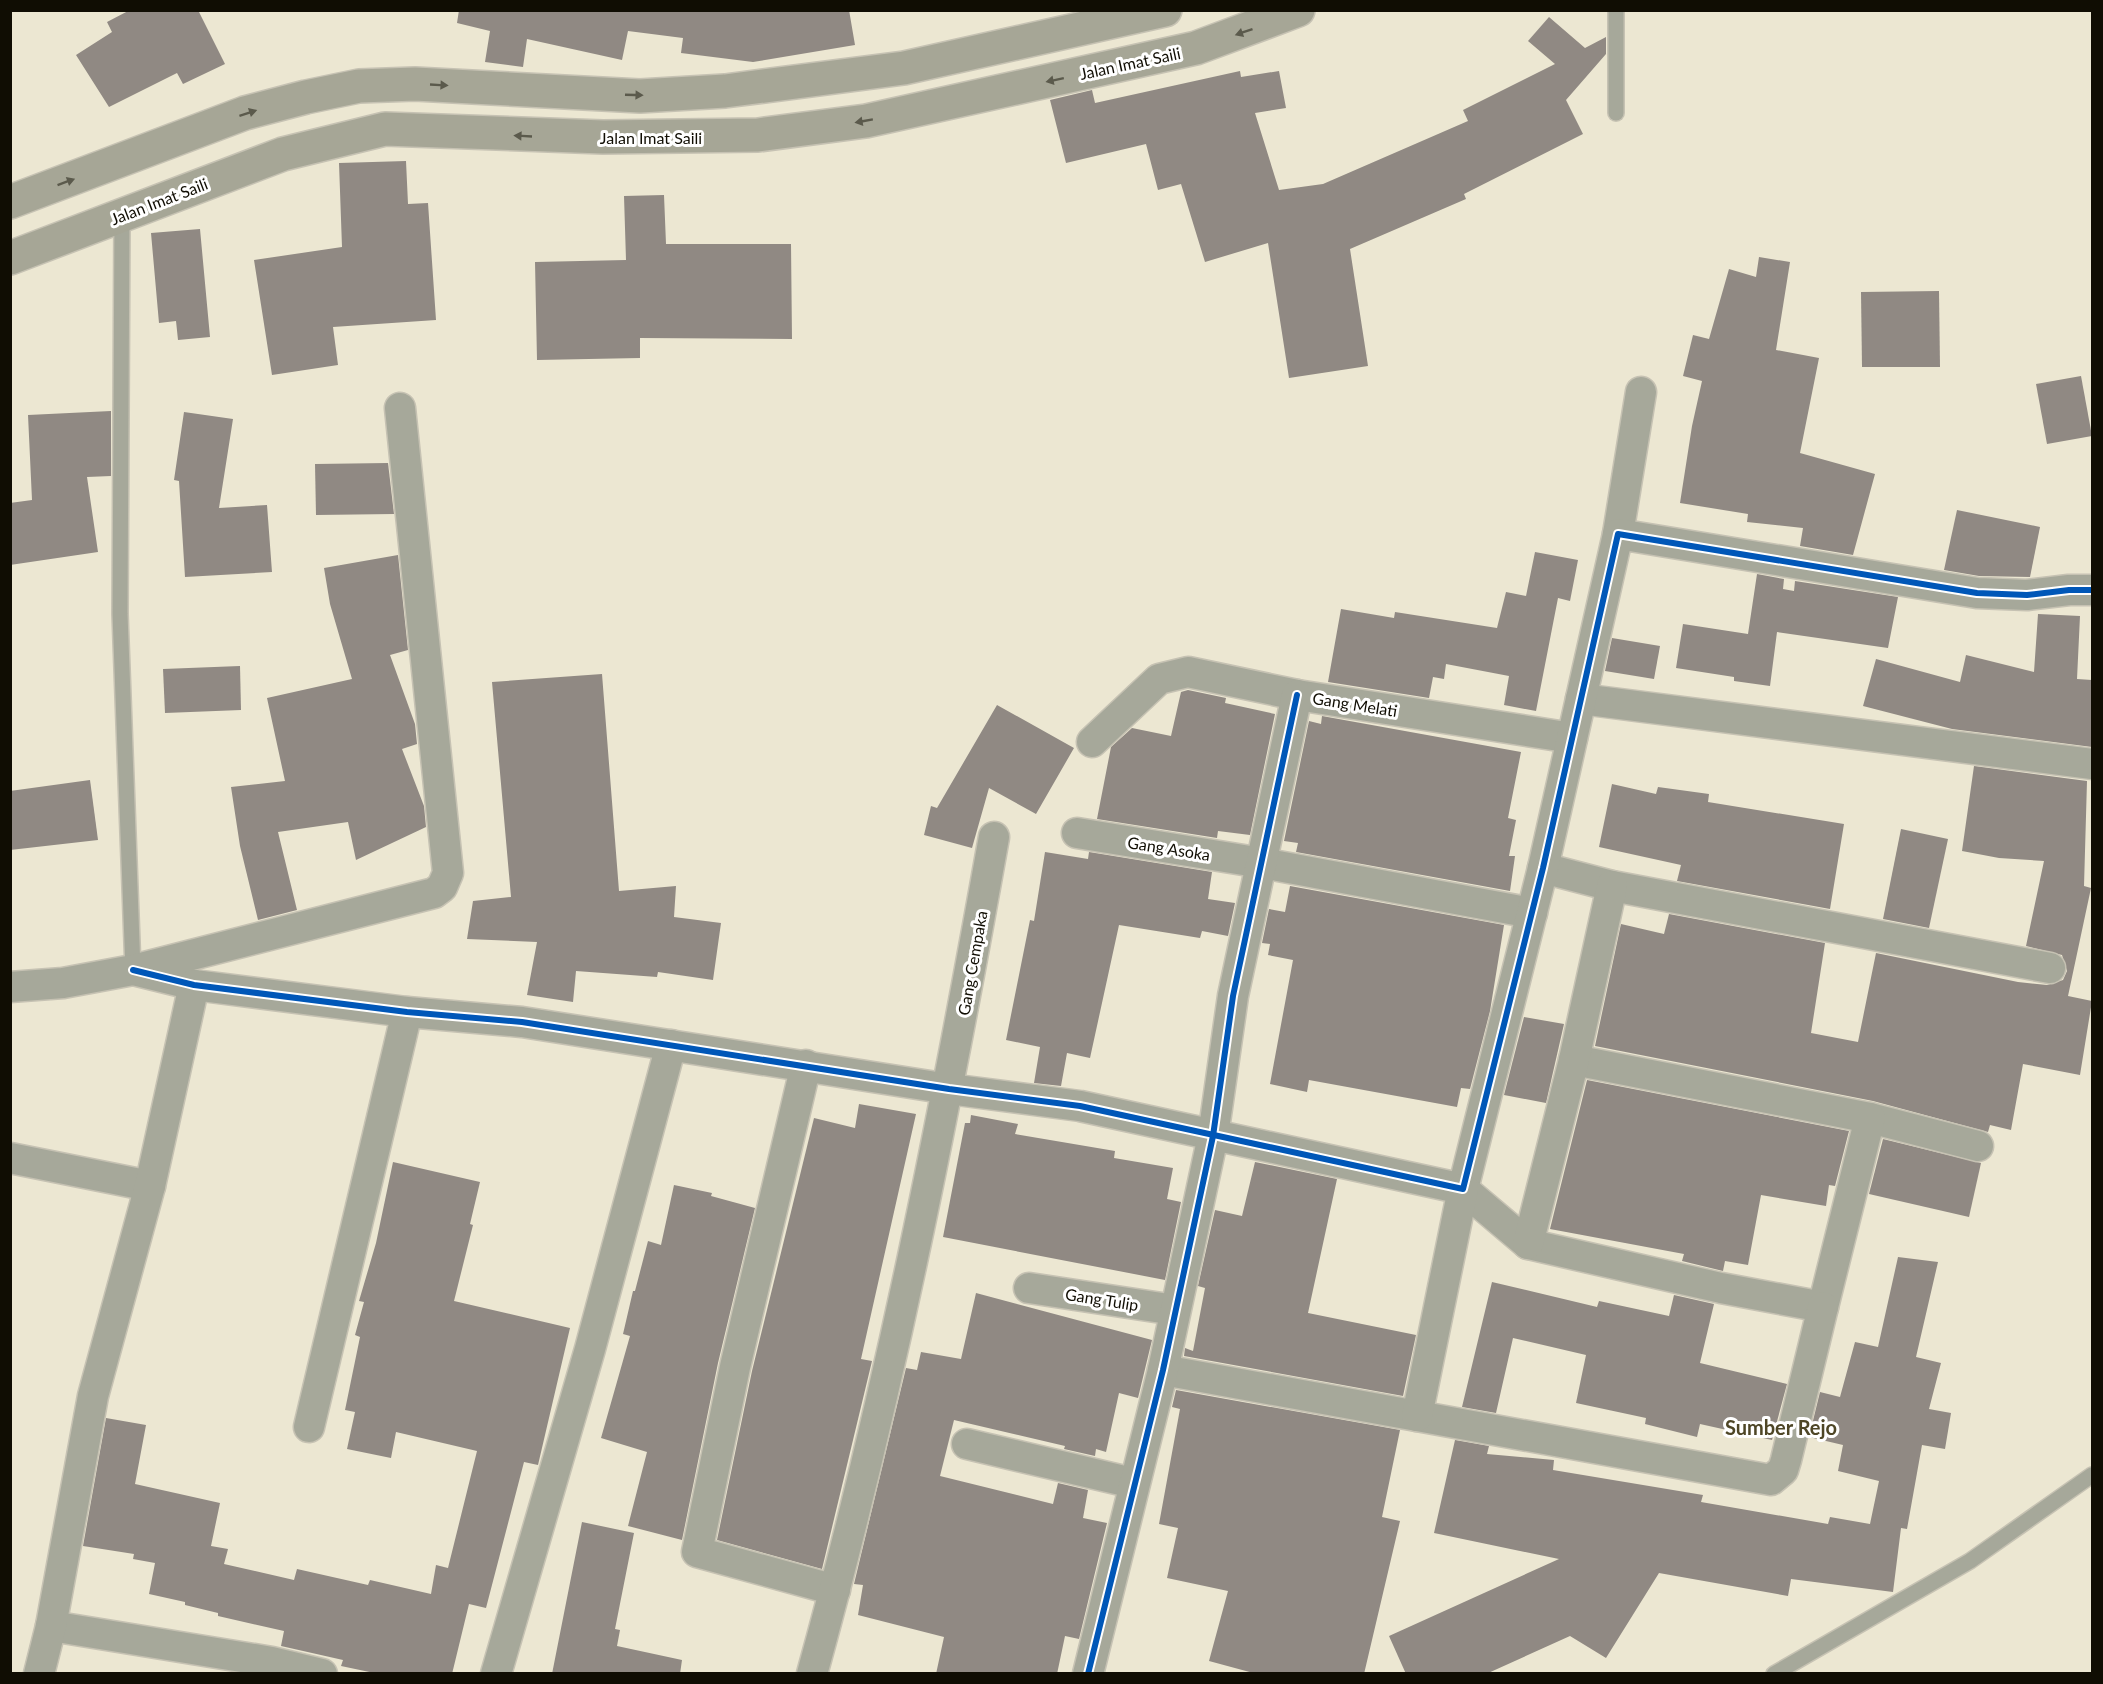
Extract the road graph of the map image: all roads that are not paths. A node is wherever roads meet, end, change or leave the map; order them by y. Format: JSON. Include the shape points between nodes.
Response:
{"nodes":[{"id":1,"x":1165,"y":10,"type":"edge"},
{"id":2,"x":1298,"y":10,"type":"edge"},
{"id":3,"x":1616,"y":10,"type":"edge"},
{"id":4,"x":556,"y":91,"type":"junction"},
{"id":5,"x":1616,"y":113,"type":"dead end"},
{"id":6,"x":555,"y":136,"type":"junction"},
{"id":7,"x":10,"y":202,"type":"edge"},
{"id":8,"x":122,"y":214,"type":"junction"},
{"id":9,"x":10,"y":258,"type":"edge"},
{"id":10,"x":1641,"y":392,"type":"dead end"},
{"id":11,"x":400,"y":408,"type":"dead end"},
{"id":12,"x":1618,"y":534,"type":"junction"},
{"id":13,"x":2092,"y":590,"type":"edge"},
{"id":14,"x":1297,"y":695,"type":"junction"},
{"id":15,"x":1581,"y":699,"type":"junction"},
{"id":16,"x":1572,"y":738,"type":"junction"},
{"id":17,"x":1092,"y":742,"type":"dead end"},
{"id":18,"x":2092,"y":764,"type":"edge"},
{"id":19,"x":1077,"y":832,"type":"dead end"},
{"id":20,"x":994,"y":837,"type":"dead end"},
{"id":21,"x":1262,"y":863,"type":"junction"},
{"id":22,"x":1543,"y":868,"type":"junction"},
{"id":23,"x":1612,"y":886,"type":"junction"},
{"id":24,"x":1532,"y":913,"type":"junction"},
{"id":25,"x":2050,"y":968,"type":"dead end"},
{"id":26,"x":133,"y":969,"type":"junction"},
{"id":27,"x":194,"y":984,"type":"junction"},
{"id":28,"x":10,"y":987,"type":"edge"},
{"id":29,"x":406,"y":1012,"type":"junction"},
{"id":30,"x":671,"y":1046,"type":"junction"},
{"id":31,"x":1574,"y":1060,"type":"junction"},
{"id":32,"x":806,"y":1065,"type":"junction"},
{"id":33,"x":949,"y":1089,"type":"junction"},
{"id":34,"x":1870,"y":1118,"type":"junction"},
{"id":35,"x":1213,"y":1136,"type":"junction"},
{"id":36,"x":1978,"y":1146,"type":"dead end"},
{"id":37,"x":10,"y":1158,"type":"edge"},
{"id":38,"x":150,"y":1186,"type":"junction"},
{"id":39,"x":1463,"y":1189,"type":"junction"},
{"id":40,"x":1528,"y":1244,"type":"junction"},
{"id":41,"x":1029,"y":1288,"type":"dead end"},
{"id":42,"x":1823,"y":1308,"type":"junction"},
{"id":43,"x":1175,"y":1310,"type":"junction"},
{"id":44,"x":1163,"y":1370,"type":"junction"},
{"id":45,"x":1417,"y":1416,"type":"junction"},
{"id":46,"x":309,"y":1427,"type":"dead end"},
{"id":47,"x":968,"y":1444,"type":"dead end"},
{"id":48,"x":2092,"y":1475,"type":"edge"},
{"id":49,"x":1133,"y":1483,"type":"junction"},
{"id":50,"x":835,"y":1590,"type":"junction"},
{"id":51,"x":51,"y":1626,"type":"junction"},
{"id":52,"x":271,"y":1668,"type":"edge"},
{"id":53,"x":39,"y":1674,"type":"edge"},
{"id":54,"x":322,"y":1674,"type":"edge"},
{"id":55,"x":496,"y":1674,"type":"edge"},
{"id":56,"x":812,"y":1674,"type":"edge"},
{"id":57,"x":1088,"y":1674,"type":"edge"},
{"id":58,"x":1774,"y":1674,"type":"edge"}],
"edges":[{"from":4,"to":1,"type":"main road","one_way":true,"via":[[640,96],[816,81],[904,68]]},
{"from":2,"to":6,"type":"main road","name":"Jalan Imat Saili","one_way":true,"via":[[1196,48],[866,121],[758,135]]},
{"from":3,"to":5,"type":"lane"},
{"from":4,"to":6,"type":"main road"},
{"from":7,"to":4,"type":"main road","one_way":true,"via":[[245,114],[359,86],[415,84]]},
{"from":6,"to":8,"type":"main road","name":"Jalan Imat Saili","one_way":true,"via":[[385,129],[283,154]]},
{"from":8,"to":9,"type":"main road","name":"Jalan Imat Saili"},
{"from":8,"to":26,"type":"lane","via":[[120,614]]},
{"from":10,"to":12,"type":"street"},
{"from":11,"to":26,"type":"street","via":[[447,881],[434,893]]},
{"from":12,"to":13,"type":"street","via":[[1977,593],[2027,595]]},
{"from":12,"to":15,"type":"street"},
{"from":14,"to":16,"type":"street","name":"Gang Melati"},
{"from":14,"to":17,"type":"street","name":"Gang Melati","via":[[1202,672],[1174,673],[1159,679]]},
{"from":14,"to":21,"type":"street"},
{"from":15,"to":16,"type":"street"},
{"from":15,"to":18,"type":"street"},
{"from":16,"to":22,"type":"street"},
{"from":19,"to":21,"type":"street","name":"Gang Asoka"},
{"from":20,"to":33,"type":"street","name":"Gang Cempaka"},
{"from":21,"to":24,"type":"street","name":"Gang Asoka"},
{"from":21,"to":35,"type":"street","via":[[1233,996]]},
{"from":22,"to":23,"type":"street"},
{"from":22,"to":24,"type":"street"},
{"from":23,"to":25,"type":"street"},
{"from":23,"to":31,"type":"street"},
{"from":24,"to":39,"type":"street"},
{"from":26,"to":27,"type":"street"},
{"from":26,"to":28,"type":"street"},
{"from":27,"to":29,"type":"street"},
{"from":27,"to":38,"type":"street"},
{"from":29,"to":30,"type":"street","via":[[522,1022]]},
{"from":29,"to":46,"type":"street"},
{"from":30,"to":32,"type":"street"},
{"from":30,"to":55,"type":"street","via":[[590,1349]]},
{"from":31,"to":34,"type":"street"},
{"from":31,"to":40,"type":"street"},
{"from":32,"to":33,"type":"street"},
{"from":32,"to":50,"type":"street","via":[[697,1549],[700,1554]]},
{"from":33,"to":35,"type":"street","via":[[1080,1106]]},
{"from":33,"to":50,"type":"street","name":"Gang Cempaka"},
{"from":34,"to":36,"type":"street"},
{"from":34,"to":42,"type":"street"},
{"from":35,"to":39,"type":"street"},
{"from":35,"to":43,"type":"street"},
{"from":37,"to":38,"type":"street"},
{"from":38,"to":51,"type":"street","via":[[93,1396]]},
{"from":39,"to":40,"type":"street"},
{"from":39,"to":45,"type":"street"},
{"from":40,"to":42,"type":"street"},
{"from":41,"to":43,"type":"street","name":"Gang Tulip"},
{"from":42,"to":45,"type":"street","via":[[1783,1470],[1771,1480]]},
{"from":43,"to":44,"type":"street"},
{"from":44,"to":45,"type":"street"},
{"from":44,"to":49,"type":"street"},
{"from":47,"to":49,"type":"street"},
{"from":48,"to":58,"type":"lane","via":[[1971,1561]]},
{"from":49,"to":57,"type":"street"},
{"from":50,"to":56,"type":"street","name":"Gang Cempaka"},
{"from":51,"to":52,"type":"street"},
{"from":51,"to":53,"type":"street"},
{"from":52,"to":54,"type":"street"}]}
